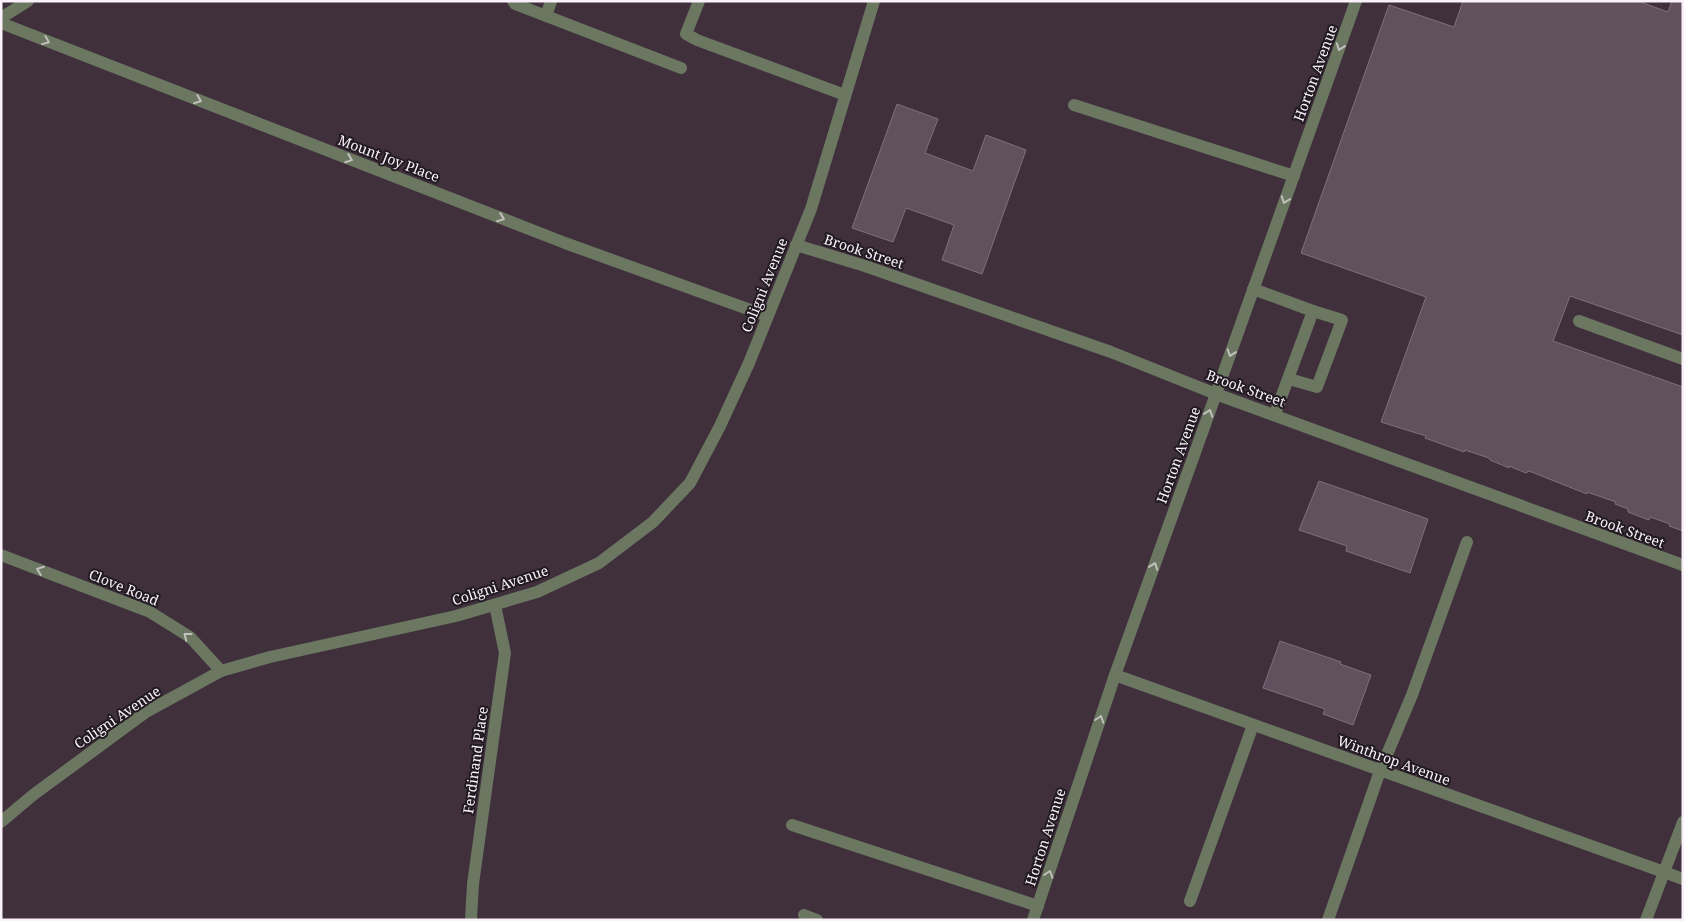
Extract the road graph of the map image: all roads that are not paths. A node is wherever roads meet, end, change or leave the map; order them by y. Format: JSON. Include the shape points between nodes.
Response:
{"nodes":[{"id":1,"x":28,"y":1,"type":"edge"},
{"id":2,"x":513,"y":1,"type":"edge"},
{"id":3,"x":551,"y":1,"type":"edge"},
{"id":4,"x":699,"y":1,"type":"edge"},
{"id":5,"x":874,"y":1,"type":"edge"},
{"id":6,"x":1356,"y":1,"type":"edge"},
{"id":7,"x":546,"y":16,"type":"junction"},
{"id":8,"x":1,"y":18,"type":"edge"},
{"id":9,"x":1,"y":23,"type":"edge"},
{"id":10,"x":681,"y":68,"type":"dead end"},
{"id":11,"x":845,"y":95,"type":"junction"},
{"id":12,"x":1074,"y":106,"type":"dead end"},
{"id":13,"x":1294,"y":176,"type":"junction"},
{"id":14,"x":796,"y":245,"type":"junction"},
{"id":15,"x":1253,"y":290,"type":"junction"},
{"id":16,"x":1313,"y":311,"type":"junction"},
{"id":17,"x":767,"y":316,"type":"junction"},
{"id":18,"x":1579,"y":321,"type":"dead end"},
{"id":19,"x":1683,"y":359,"type":"edge"},
{"id":20,"x":1289,"y":379,"type":"junction"},
{"id":21,"x":1216,"y":394,"type":"junction"},
{"id":22,"x":1274,"y":414,"type":"junction"},
{"id":23,"x":1467,"y":542,"type":"dead end"},
{"id":24,"x":1,"y":555,"type":"edge"},
{"id":25,"x":1683,"y":565,"type":"edge"},
{"id":26,"x":495,"y":605,"type":"junction"},
{"id":27,"x":220,"y":671,"type":"junction"},
{"id":28,"x":1115,"y":675,"type":"junction"},
{"id":29,"x":1254,"y":725,"type":"junction"},
{"id":30,"x":1380,"y":771,"type":"junction"},
{"id":31,"x":1,"y":822,"type":"edge"},
{"id":32,"x":1683,"y":822,"type":"edge"},
{"id":33,"x":792,"y":825,"type":"dead end"},
{"id":34,"x":1664,"y":872,"type":"junction"},
{"id":35,"x":1683,"y":879,"type":"edge"},
{"id":36,"x":1190,"y":901,"type":"dead end"},
{"id":37,"x":1038,"y":906,"type":"junction"},
{"id":38,"x":804,"y":915,"type":"dead end"},
{"id":39,"x":471,"y":920,"type":"edge"},
{"id":40,"x":818,"y":920,"type":"edge"},
{"id":41,"x":1034,"y":920,"type":"edge"},
{"id":42,"x":1328,"y":920,"type":"edge"},
{"id":43,"x":1646,"y":920,"type":"edge"}],
"edges":[{"from":1,"to":8,"type":"street"},
{"from":2,"to":7,"type":"street"},
{"from":3,"to":7,"type":"street"},
{"from":4,"to":11,"type":"street","via":[[686,34]]},
{"from":5,"to":11,"type":"street","name":"Coligni Avenue"},
{"from":6,"to":13,"type":"street","name":"Horton Avenue","one_way":true},
{"from":7,"to":10,"type":"street"},
{"from":9,"to":17,"type":"street","name":"Mount Joy Place","one_way":true,"via":[[565,243]]},
{"from":11,"to":14,"type":"street","name":"Coligni Avenue","via":[[811,209]]},
{"from":12,"to":13,"type":"street"},
{"from":13,"to":15,"type":"street","name":"Horton Avenue","one_way":true},
{"from":14,"to":17,"type":"street","name":"Coligni Avenue"},
{"from":14,"to":21,"type":"street","name":"Brook Street","via":[[1102,348]]},
{"from":15,"to":16,"type":"street"},
{"from":15,"to":21,"type":"street","name":"Horton Avenue","one_way":true},
{"from":16,"to":20,"type":"street"},
{"from":16,"to":20,"type":"street","via":[[1342,320],[1317,387]]},
{"from":17,"to":26,"type":"street","name":"Coligni Avenue","via":[[720,426],[690,483],[653,522],[599,563],[537,592]]},
{"from":18,"to":19,"type":"street"},
{"from":20,"to":22,"type":"street"},
{"from":21,"to":22,"type":"street","name":"Brook Street"},
{"from":28,"to":21,"type":"street","name":"Horton Avenue","one_way":true},
{"from":22,"to":25,"type":"street","name":"Brook Street"},
{"from":23,"to":30,"type":"street","via":[[1412,695]]},
{"from":27,"to":24,"type":"street","name":"Clove Road","one_way":true,"via":[[190,637],[150,612]]},
{"from":26,"to":27,"type":"street","name":"Coligni Avenue"},
{"from":26,"to":39,"type":"street","name":"Ferdinand Place","via":[[505,653],[473,884]]},
{"from":27,"to":31,"type":"street","name":"Coligni Avenue","via":[[146,712],[32,795]]},
{"from":28,"to":29,"type":"street","name":"Winthrop Avenue"},
{"from":37,"to":28,"type":"street","name":"Horton Avenue","one_way":true},
{"from":29,"to":30,"type":"street","name":"Winthrop Avenue"},
{"from":29,"to":36,"type":"street"},
{"from":30,"to":34,"type":"street","name":"Winthrop Avenue"},
{"from":30,"to":42,"type":"street"},
{"from":32,"to":34,"type":"street"},
{"from":33,"to":37,"type":"street"},
{"from":34,"to":35,"type":"street","name":"Winthrop Avenue"},
{"from":34,"to":43,"type":"street"},
{"from":37,"to":41,"type":"street","name":"Horton Avenue"},
{"from":38,"to":40,"type":"street"}]}
